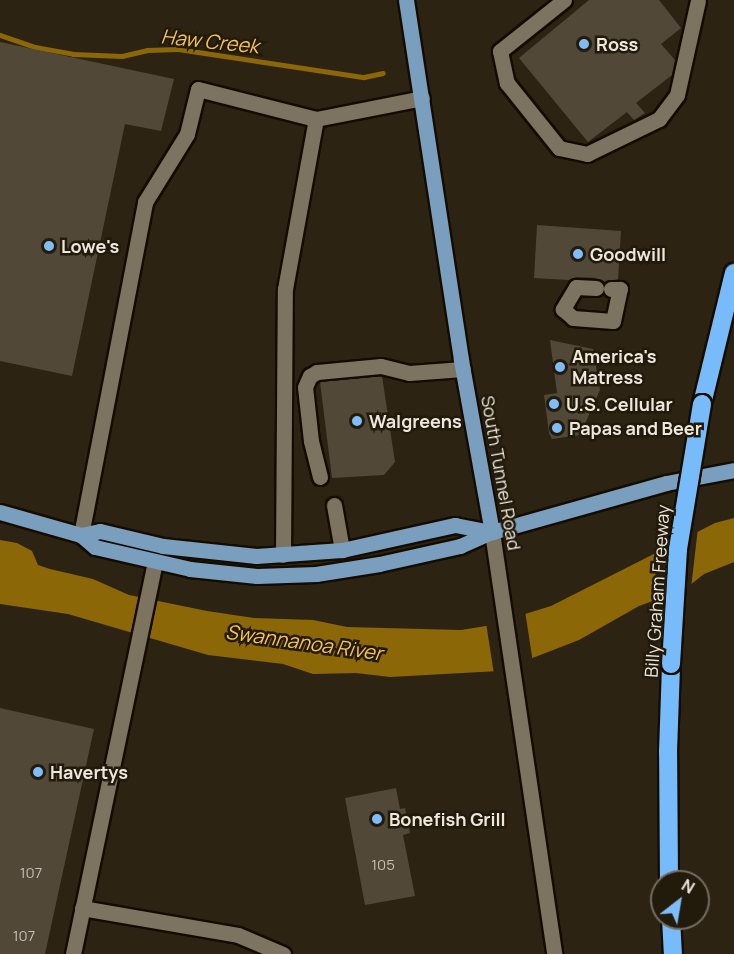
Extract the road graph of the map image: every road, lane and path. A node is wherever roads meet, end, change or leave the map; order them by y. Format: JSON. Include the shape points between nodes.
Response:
{"nodes":[{"id":1,"x":406,"y":0,"type":"edge"},
{"id":2,"x":564,"y":0,"type":"edge"},
{"id":3,"x":698,"y":0,"type":"edge"},
{"id":4,"x":422,"y":98,"type":"junction"},
{"id":5,"x":316,"y":119,"type":"junction"},
{"id":6,"x":734,"y":273,"type":"edge"},
{"id":7,"x":463,"y":369,"type":"junction"},
{"id":8,"x":734,"y":470,"type":"edge"},
{"id":9,"x":320,"y":477,"type":"dead end"},
{"id":10,"x":333,"y":505,"type":"dead end"},
{"id":11,"x":0,"y":512,"type":"edge"},
{"id":12,"x":492,"y":532,"type":"junction"},
{"id":13,"x":81,"y":535,"type":"junction"},
{"id":14,"x":342,"y":550,"type":"junction"},
{"id":15,"x":283,"y":555,"type":"junction"},
{"id":16,"x":154,"y":562,"type":"junction"},
{"id":17,"x":669,"y":870,"type":"edge"},
{"id":18,"x":82,"y":908,"type":"junction"},
{"id":19,"x":672,"y":930,"type":"edge"},
{"id":20,"x":73,"y":954,"type":"edge"},
{"id":21,"x":283,"y":954,"type":"edge"},
{"id":22,"x":554,"y":954,"type":"edge"},
{"id":23,"x":674,"y":954,"type":"edge"}],
"edges":[{"from":1,"to":4,"type":"main road","name":"South Tunnel Road"},
{"from":2,"to":3,"type":"street","via":[[500,51],[507,83],[559,148],[587,154],[659,119],[677,95]]},
{"from":4,"to":5,"type":"street"},
{"from":4,"to":7,"type":"main road","name":"South Tunnel Road"},
{"from":5,"to":13,"type":"street","via":[[198,90],[187,134],[145,202]]},
{"from":5,"to":15,"type":"street","via":[[285,289]]},
{"from":6,"to":17,"type":"highway","name":"Billy Graham Freeway","bridge":true,"via":[[702,404],[678,549],[668,752]]},
{"from":7,"to":9,"type":"street","via":[[409,373],[381,366],[310,376],[305,387]]},
{"from":7,"to":12,"type":"main road","name":"South Tunnel Road"},
{"from":8,"to":12,"type":"main road","via":[[666,483]]},
{"from":10,"to":14,"type":"street"},
{"from":11,"to":13,"type":"main road"},
{"from":12,"to":14,"type":"main road","via":[[455,525]]},
{"from":12,"to":16,"type":"main road","via":[[450,549],[316,574],[222,573]]},
{"from":12,"to":22,"type":"street","name":"South Tunnel Road"},
{"from":13,"to":15,"type":"main road","via":[[100,531],[189,550]]},
{"from":13,"to":16,"type":"main road","via":[[95,547]]},
{"from":14,"to":15,"type":"main road"},
{"from":16,"to":18,"type":"street"},
{"from":18,"to":20,"type":"street"},
{"from":18,"to":21,"type":"street","via":[[238,935]]},
{"from":19,"to":23,"type":"highway"}]}
